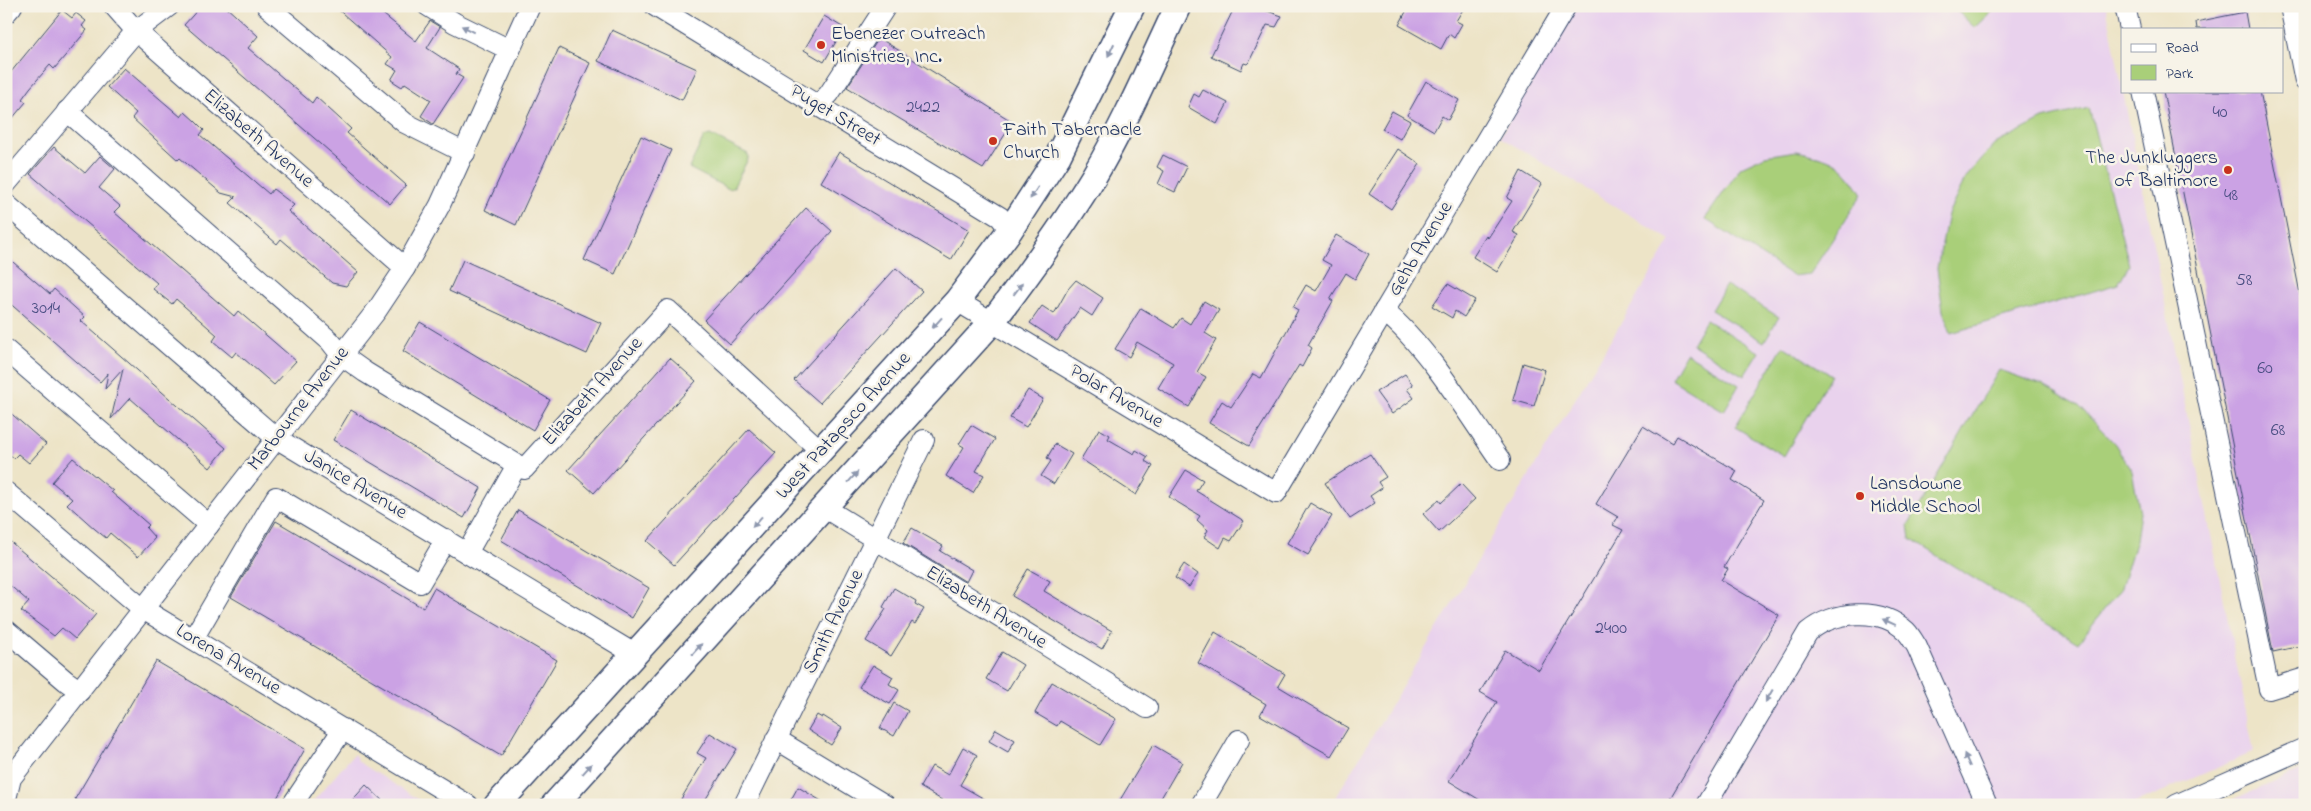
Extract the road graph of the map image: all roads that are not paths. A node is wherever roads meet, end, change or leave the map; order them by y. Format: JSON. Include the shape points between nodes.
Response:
{"nodes":[{"id":1,"x":12,"y":6,"type":"edge"},
{"id":2,"x":114,"y":6,"type":"edge"},
{"id":3,"x":169,"y":6,"type":"edge"},
{"id":4,"x":267,"y":6,"type":"edge"},
{"id":5,"x":428,"y":6,"type":"edge"},
{"id":6,"x":530,"y":6,"type":"edge"},
{"id":7,"x":656,"y":6,"type":"edge"},
{"id":8,"x":886,"y":6,"type":"edge"},
{"id":9,"x":1132,"y":6,"type":"edge"},
{"id":10,"x":1178,"y":6,"type":"edge"},
{"id":11,"x":1566,"y":6,"type":"edge"},
{"id":12,"x":2290,"y":6,"type":"edge"},
{"id":13,"x":2129,"y":7,"type":"edge"},
{"id":14,"x":6,"y":13,"type":"edge"},
{"id":15,"x":2130,"y":28,"type":"edge"},
{"id":16,"x":136,"y":31,"type":"junction"},
{"id":17,"x":510,"y":50,"type":"junction"},
{"id":18,"x":2305,"y":82,"type":"edge"},
{"id":19,"x":2143,"y":92,"type":"edge"},
{"id":20,"x":818,"y":105,"type":"junction"},
{"id":21,"x":67,"y":110,"type":"junction"},
{"id":22,"x":465,"y":153,"type":"junction"},
{"id":23,"x":6,"y":184,"type":"edge"},
{"id":24,"x":6,"y":204,"type":"edge"},
{"id":25,"x":1010,"y":230,"type":"junction"},
{"id":26,"x":406,"y":268,"type":"junction"},
{"id":27,"x":956,"y":301,"type":"junction"},
{"id":28,"x":1384,"y":311,"type":"junction"},
{"id":29,"x":992,"y":322,"type":"junction"},
{"id":30,"x":6,"y":350,"type":"edge"},
{"id":31,"x":341,"y":355,"type":"junction"},
{"id":32,"x":276,"y":438,"type":"junction"},
{"id":33,"x":924,"y":440,"type":"dead end"},
{"id":34,"x":821,"y":451,"type":"junction"},
{"id":35,"x":1500,"y":460,"type":"dead end"},
{"id":36,"x":517,"y":465,"type":"junction"},
{"id":37,"x":6,"y":492,"type":"edge"},
{"id":38,"x":1276,"y":493,"type":"joint"},
{"id":39,"x":825,"y":508,"type":"junction"},
{"id":40,"x":209,"y":525,"type":"junction"},
{"id":41,"x":875,"y":539,"type":"junction"},
{"id":42,"x":446,"y":540,"type":"junction"},
{"id":43,"x":467,"y":552,"type":"junction"},
{"id":44,"x":143,"y":609,"type":"junction"},
{"id":45,"x":6,"y":630,"type":"edge"},
{"id":46,"x":193,"y":639,"type":"junction"},
{"id":47,"x":636,"y":654,"type":"junction"},
{"id":48,"x":2305,"y":678,"type":"edge"},
{"id":49,"x":80,"y":691,"type":"junction"},
{"id":50,"x":1147,"y":708,"type":"dead end"},
{"id":51,"x":343,"y":729,"type":"junction"},
{"id":52,"x":776,"y":739,"type":"junction"},
{"id":53,"x":1239,"y":740,"type":"dead end"},
{"id":54,"x":2305,"y":748,"type":"edge"},
{"id":55,"x":9,"y":776,"type":"edge"},
{"id":56,"x":6,"y":799,"type":"edge"},
{"id":57,"x":292,"y":805,"type":"edge"},
{"id":58,"x":468,"y":805,"type":"edge"},
{"id":59,"x":497,"y":805,"type":"edge"},
{"id":60,"x":554,"y":805,"type":"edge"},
{"id":61,"x":744,"y":805,"type":"edge"},
{"id":62,"x":885,"y":805,"type":"edge"},
{"id":63,"x":1201,"y":805,"type":"edge"},
{"id":64,"x":1706,"y":805,"type":"edge"},
{"id":65,"x":1987,"y":805,"type":"edge"},
{"id":66,"x":2176,"y":805,"type":"edge"}],
"edges":[{"from":1,"to":14,"type":"street"},
{"from":2,"to":16,"type":"street","name":"Elizabeth Avenue"},
{"from":3,"to":16,"type":"street"},
{"from":4,"to":22,"type":"street","via":[[394,116]]},
{"from":17,"to":5,"type":"street","one_way":true},
{"from":6,"to":17,"type":"street","name":"Marbourne Avenue"},
{"from":7,"to":20,"type":"street","name":"Puget Street"},
{"from":8,"to":20,"type":"street","via":[[829,94]]},
{"from":9,"to":25,"type":"main road","name":"West Patapsco Avenue","one_way":true,"via":[[1058,156]]},
{"from":29,"to":10,"type":"main road","name":"West Patapsco Avenue","one_way":true,"via":[[1050,245],[1094,175],[1133,103]]},
{"from":11,"to":28,"type":"street","name":"Gehb Avenue"},
{"from":12,"to":18,"type":"street"},
{"from":13,"to":15,"type":"street"},
{"from":16,"to":21,"type":"street"},
{"from":16,"to":26,"type":"street","name":"Elizabeth Avenue"},
{"from":17,"to":22,"type":"street","name":"Marbourne Avenue"},
{"from":19,"to":48,"type":"street","via":[[2269,689]]},
{"from":20,"to":25,"type":"street","name":"Puget Street","via":[[1000,217]]},
{"from":21,"to":23,"type":"street"},
{"from":21,"to":31,"type":"street","via":[[330,340]]},
{"from":22,"to":26,"type":"street","name":"Marbourne Avenue"},
{"from":24,"to":32,"type":"street","name":"Janice Avenue"},
{"from":25,"to":27,"type":"main road","name":"West Patapsco Avenue"},
{"from":26,"to":31,"type":"street","name":"Marbourne Avenue"},
{"from":27,"to":29,"type":"street","name":"Polar Avenue"},
{"from":27,"to":34,"type":"main road","name":"West Patapsco Avenue","one_way":true},
{"from":28,"to":35,"type":"street","via":[[1407,332]]},
{"from":28,"to":38,"type":"street","name":"Gehb Avenue"},
{"from":29,"to":38,"type":"street","name":"Polar Avenue"},
{"from":39,"to":29,"type":"main road","name":"West Patapsco Avenue","one_way":true},
{"from":30,"to":40,"type":"street"},
{"from":31,"to":32,"type":"street","name":"Marbourne Avenue"},
{"from":31,"to":36,"type":"street"},
{"from":32,"to":40,"type":"street","name":"Marbourne Avenue"},
{"from":32,"to":42,"type":"street","name":"Janice Avenue"},
{"from":33,"to":41,"type":"street","name":"Smith Avenue"},
{"from":34,"to":36,"type":"street","name":"Elizabeth Avenue","via":[[668,310],[524,469]]},
{"from":34,"to":47,"type":"main road","name":"West Patapsco Avenue","one_way":true},
{"from":36,"to":43,"type":"street"},
{"from":37,"to":44,"type":"street","name":"Lorena Avenue"},
{"from":39,"to":41,"type":"street","name":"Elizabeth Avenue"},
{"from":60,"to":39,"type":"main road","name":"West Patapsco Avenue","one_way":true},
{"from":40,"to":44,"type":"street","name":"Marbourne Avenue"},
{"from":41,"to":50,"type":"street","name":"Elizabeth Avenue"},
{"from":41,"to":52,"type":"street","name":"Smith Avenue"},
{"from":42,"to":43,"type":"street","name":"Janice Avenue"},
{"from":42,"to":46,"type":"street","via":[[420,583],[276,497]]},
{"from":43,"to":47,"type":"street","name":"Janice Avenue"},
{"from":44,"to":46,"type":"street","name":"Lorena Avenue"},
{"from":44,"to":49,"type":"street","name":"Marbourne Avenue"},
{"from":45,"to":49,"type":"street"},
{"from":46,"to":51,"type":"street","name":"Lorena Avenue"},
{"from":47,"to":59,"type":"main road","name":"West Patapsco Avenue"},
{"from":49,"to":55,"type":"street","name":"Marbourne Avenue"},
{"from":51,"to":57,"type":"street"},
{"from":51,"to":58,"type":"street","name":"Lorena Avenue"},
{"from":52,"to":61,"type":"street","name":"Smith Avenue"},
{"from":52,"to":62,"type":"street"},
{"from":53,"to":63,"type":"street"},
{"from":54,"to":66,"type":"street"},
{"from":55,"to":56,"type":"street"},
{"from":65,"to":64,"type":"street","one_way":true,"via":[[1917,647],[1905,630],[1875,616],[1851,615],[1819,622],[1808,632]]}]}
